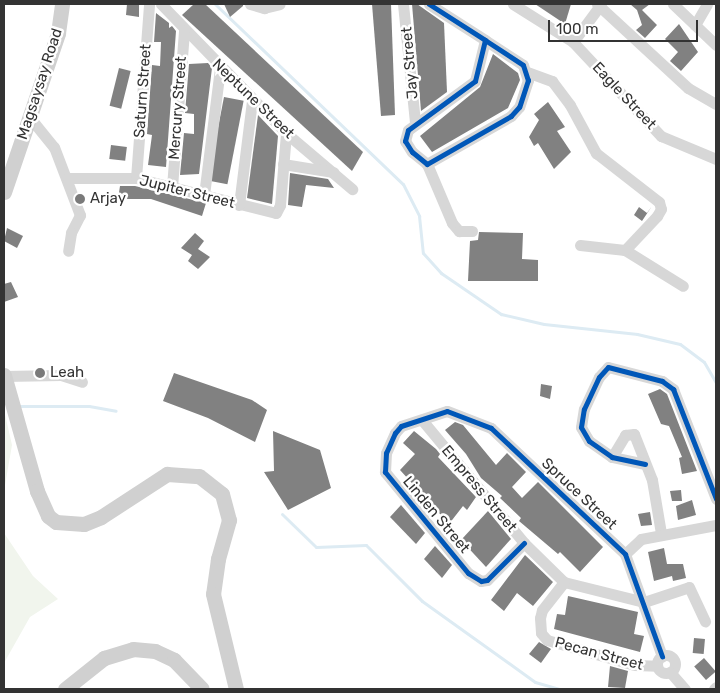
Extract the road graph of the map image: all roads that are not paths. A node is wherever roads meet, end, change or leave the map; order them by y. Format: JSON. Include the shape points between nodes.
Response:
{"nodes":[{"id":1,"x":62,"y":4,"type":"edge"},
{"id":2,"x":149,"y":4,"type":"edge"},
{"id":3,"x":161,"y":4,"type":"edge"},
{"id":4,"x":250,"y":4,"type":"edge"},
{"id":5,"x":280,"y":4,"type":"edge"},
{"id":6,"x":404,"y":4,"type":"edge"},
{"id":7,"x":429,"y":4,"type":"edge"},
{"id":8,"x":513,"y":4,"type":"edge"},
{"id":9,"x":599,"y":4,"type":"edge"},
{"id":10,"x":673,"y":4,"type":"edge"},
{"id":11,"x":707,"y":4,"type":"edge"},
{"id":12,"x":695,"y":25,"type":"junction"},
{"id":13,"x":184,"y":30,"type":"junction"},
{"id":14,"x":485,"y":40,"type":"junction"},
{"id":15,"x":573,"y":42,"type":"junction"},
{"id":16,"x":716,"y":45,"type":"edge"},
{"id":17,"x":220,"y":68,"type":"junction"},
{"id":18,"x":527,"y":72,"type":"junction"},
{"id":19,"x":252,"y":100,"type":"junction"},
{"id":20,"x":716,"y":104,"type":"edge"},
{"id":21,"x":31,"y":119,"type":"junction"},
{"id":22,"x":415,"y":123,"type":"junction"},
{"id":23,"x":286,"y":133,"type":"junction"},
{"id":24,"x":716,"y":159,"type":"edge"},
{"id":25,"x":284,"y":164,"type":"junction"},
{"id":26,"x":427,"y":164,"type":"junction"},
{"id":27,"x":333,"y":172,"type":"junction"},
{"id":28,"x":68,"y":178,"type":"junction"},
{"id":29,"x":136,"y":178,"type":"junction"},
{"id":30,"x":172,"y":187,"type":"junction"},
{"id":31,"x":352,"y":189,"type":"dead end"},
{"id":32,"x":4,"y":192,"type":"edge"},
{"id":33,"x":204,"y":195,"type":"junction"},
{"id":34,"x":238,"y":205,"type":"junction"},
{"id":35,"x":472,"y":231,"type":"dead end"},
{"id":36,"x":580,"y":245,"type":"dead end"},
{"id":37,"x":625,"y":250,"type":"junction"},
{"id":38,"x":68,"y":251,"type":"dead end"},
{"id":39,"x":683,"y":286,"type":"dead end"},
{"id":40,"x":4,"y":376,"type":"edge"},
{"id":41,"x":82,"y":382,"type":"dead end"},
{"id":42,"x":422,"y":420,"type":"junction"},
{"id":43,"x":612,"y":458,"type":"junction"},
{"id":44,"x":645,"y":464,"type":"junction"},
{"id":45,"x":716,"y":499,"type":"edge"},
{"id":46,"x":716,"y":525,"type":"edge"},
{"id":47,"x":661,"y":533,"type":"junction"},
{"id":48,"x":524,"y":543,"type":"junction"},
{"id":49,"x":625,"y":554,"type":"junction"},
{"id":50,"x":564,"y":582,"type":"junction"},
{"id":51,"x":644,"y":602,"type":"junction"},
{"id":52,"x":705,"y":622,"type":"dead end"},
{"id":53,"x":660,"y":661,"type":"junction"},
{"id":54,"x":670,"y":672,"type":"junction"},
{"id":55,"x":65,"y":689,"type":"edge"},
{"id":56,"x":202,"y":689,"type":"edge"},
{"id":57,"x":236,"y":689,"type":"edge"},
{"id":58,"x":685,"y":689,"type":"edge"}],
"edges":[{"from":1,"to":21,"type":"main road","name":"Magsaysay Road","via":[[58,34]]},
{"from":2,"to":29,"type":"street","name":"Saturn Street"},
{"from":3,"to":13,"type":"street","name":"Neptune Street"},
{"from":4,"to":5,"type":"street","via":[[264,8]]},
{"from":6,"to":22,"type":"street","name":"Jay Street"},
{"from":7,"to":14,"type":"street"},
{"from":8,"to":15,"type":"street","name":"Eagle Street"},
{"from":9,"to":15,"type":"street"},
{"from":9,"to":20,"type":"street","via":[[688,88]]},
{"from":10,"to":12,"type":"street"},
{"from":11,"to":12,"type":"street"},
{"from":12,"to":16,"type":"street"},
{"from":13,"to":17,"type":"street","name":"Neptune Street"},
{"from":13,"to":30,"type":"street","name":"Mercury Street"},
{"from":14,"to":18,"type":"street","via":[[522,65]]},
{"from":14,"to":22,"type":"street","via":[[475,81]]},
{"from":15,"to":24,"type":"street","name":"Eagle Street","via":[[661,136]]},
{"from":17,"to":19,"type":"street","name":"Neptune Street"},
{"from":17,"to":33,"type":"street"},
{"from":18,"to":26,"type":"street","via":[[528,80],[516,112]]},
{"from":18,"to":37,"type":"street","via":[[552,81],[570,105],[596,153],[659,202],[661,209],[657,216]]},
{"from":19,"to":23,"type":"street","name":"Neptune Street"},
{"from":19,"to":34,"type":"street"},
{"from":21,"to":28,"type":"street","via":[[54,147]]},
{"from":21,"to":32,"type":"main road","name":"Magsaysay Road"},
{"from":22,"to":26,"type":"street","via":[[408,130],[405,141],[412,152]]},
{"from":23,"to":25,"type":"street"},
{"from":23,"to":27,"type":"street","name":"Neptune Street"},
{"from":25,"to":27,"type":"street"},
{"from":25,"to":34,"type":"street","name":"Jupiter Street","via":[[280,205],[276,214]]},
{"from":26,"to":35,"type":"street","via":[[452,224],[459,231]]},
{"from":27,"to":31,"type":"street","name":"Neptune Street"},
{"from":28,"to":29,"type":"street","name":"Jupiter Street"},
{"from":28,"to":38,"type":"street","via":[[80,217],[71,233]]},
{"from":29,"to":30,"type":"street","name":"Jupiter Street"},
{"from":30,"to":33,"type":"street","name":"Jupiter Street"},
{"from":33,"to":34,"type":"street","name":"Jupiter Street"},
{"from":36,"to":37,"type":"street"},
{"from":37,"to":39,"type":"street"},
{"from":40,"to":41,"type":"street","via":[[61,375]]},
{"from":40,"to":57,"type":"main road","via":[[37,491],[48,516],[56,522],[84,524],[101,518],[167,474],[199,476],[222,494],[229,520],[218,559],[213,594]]},
{"from":42,"to":48,"type":"street","name":"Empress Street"},
{"from":42,"to":48,"type":"street","name":"Linden Street","via":[[402,426],[389,442],[384,463],[385,472],[391,480],[474,578],[481,581],[492,576]]},
{"from":42,"to":49,"type":"street","name":"Spruce Street","via":[[451,412],[491,428]]},
{"from":43,"to":44,"type":"street"},
{"from":43,"to":44,"type":"street","via":[[620,441],[629,433],[637,438]]},
{"from":43,"to":45,"type":"street","via":[[589,441],[580,427],[584,409],[599,377],[608,367],[614,366],[662,381],[673,390]]},
{"from":44,"to":47,"type":"street","via":[[652,480]]},
{"from":46,"to":47,"type":"street"},
{"from":47,"to":49,"type":"street","via":[[641,539]]},
{"from":48,"to":50,"type":"street","name":"Empress Street"},
{"from":49,"to":51,"type":"street","name":"Spruce Street"},
{"from":50,"to":51,"type":"street"},
{"from":50,"to":53,"type":"street","name":"Pecan Street","via":[[540,618],[541,633],[547,640],[634,665]]},
{"from":51,"to":52,"type":"street","via":[[689,587]]},
{"from":51,"to":53,"type":"street","name":"Spruce Street"},
{"from":53,"to":54,"type":"street","via":[[662,672]]},
{"from":53,"to":54,"type":"street","name":"Spruce Street","via":[[673,658],[675,666]]},
{"from":54,"to":58,"type":"street"},
{"from":55,"to":56,"type":"main road","via":[[104,658],[133,649],[155,651],[174,660]]}]}
